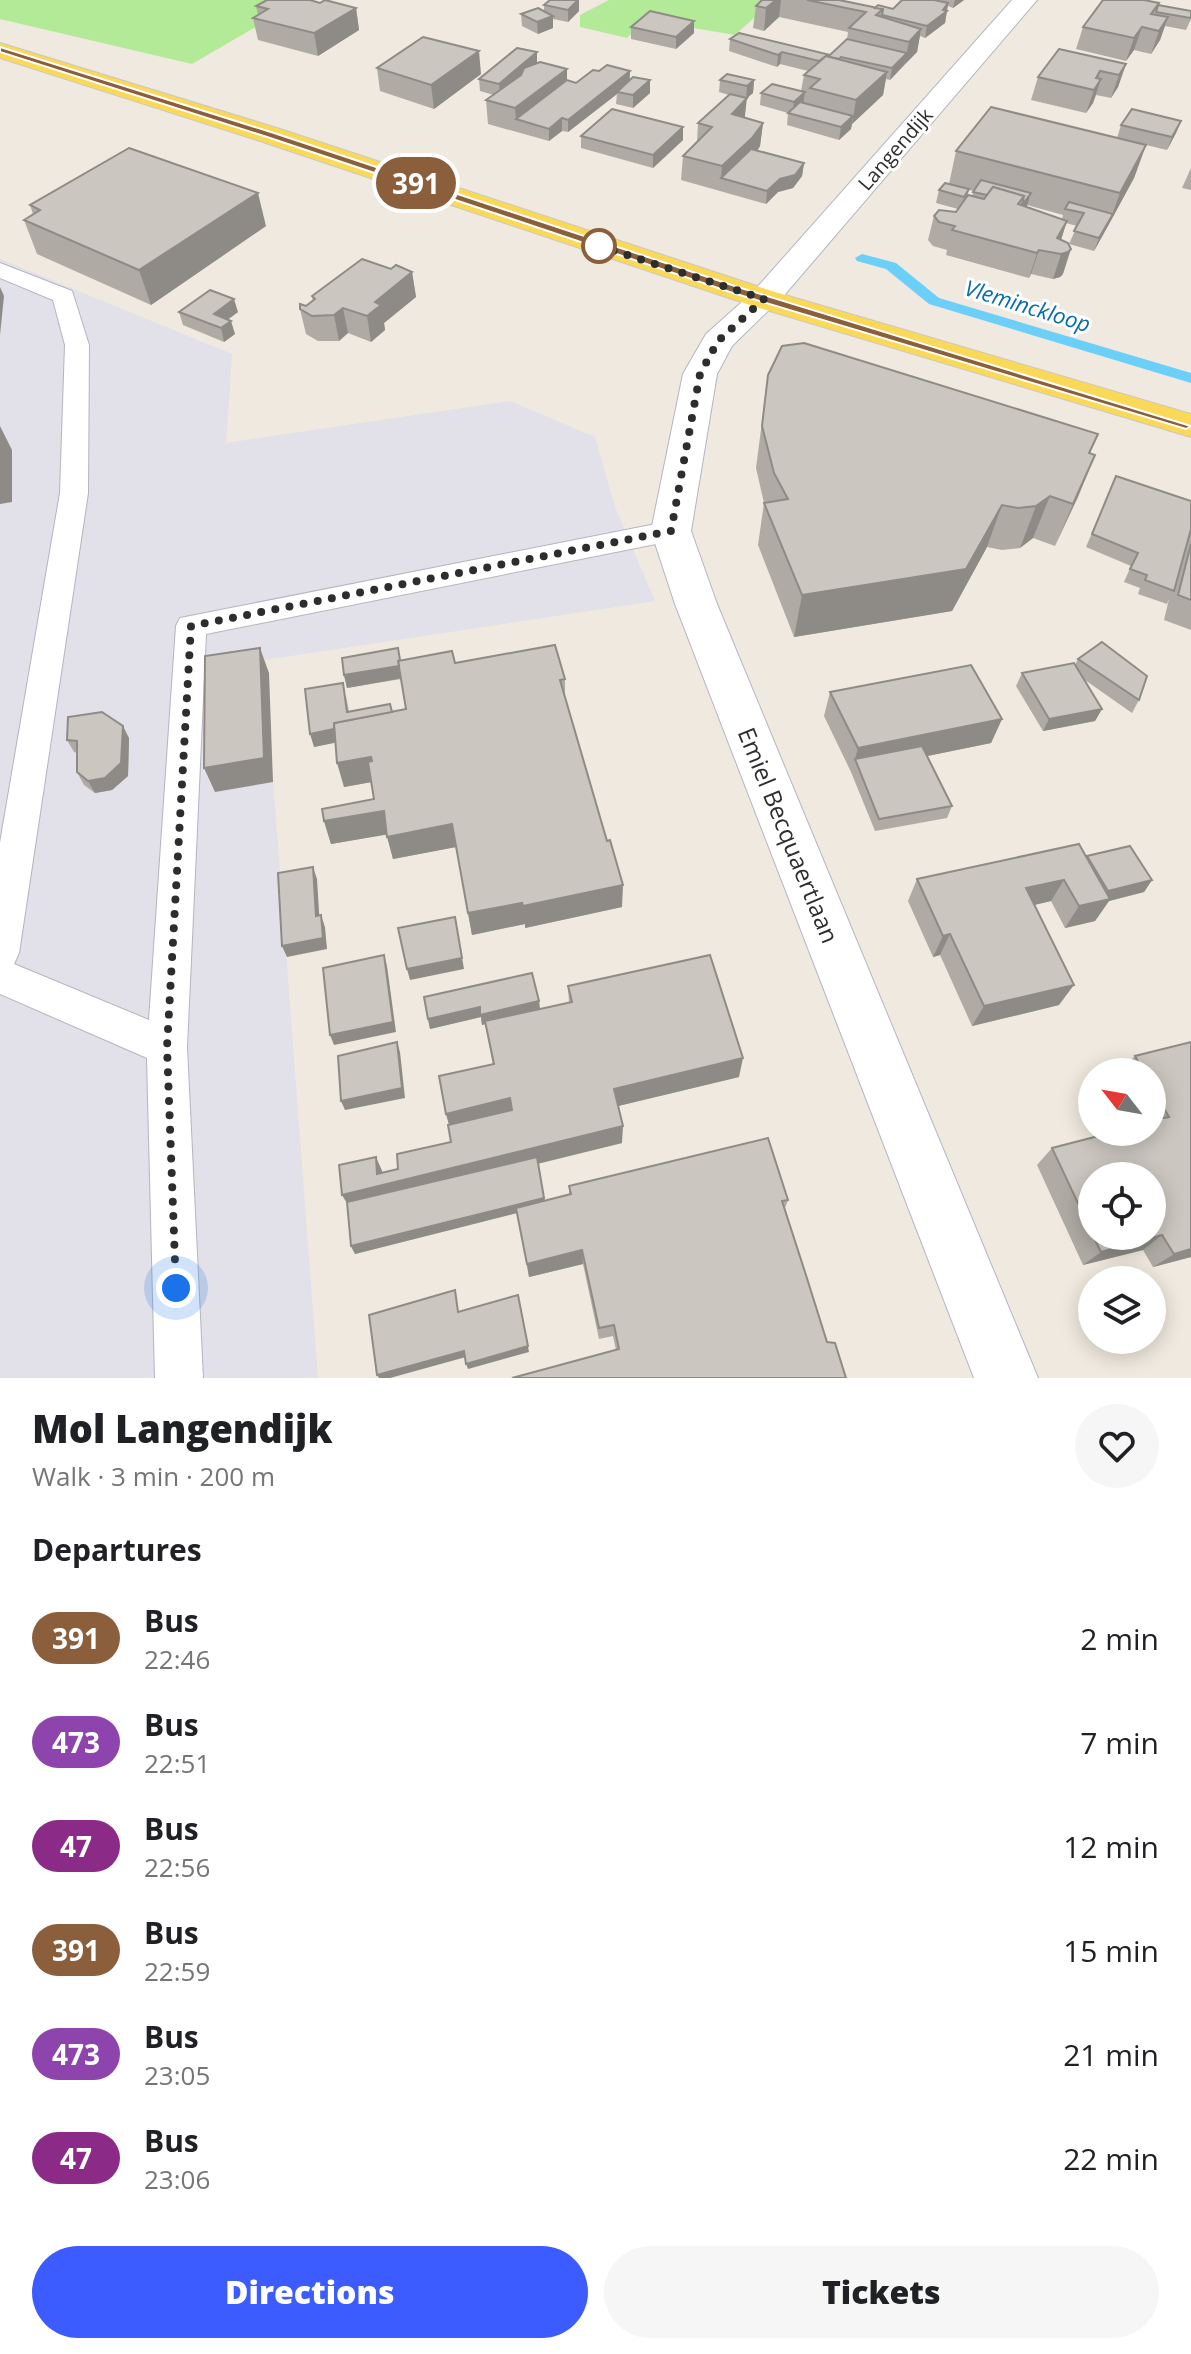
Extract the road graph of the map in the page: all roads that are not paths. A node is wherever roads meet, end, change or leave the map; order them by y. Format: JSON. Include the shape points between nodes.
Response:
{"nodes":[{"id":1,"x":1025,"y":0,"type":"edge"},
{"id":2,"x":0,"y":50,"type":"edge"},
{"id":3,"x":0,"y":270,"type":"edge"},
{"id":4,"x":764,"y":299,"type":"junction"},
{"id":5,"x":1191,"y":426,"type":"edge"},
{"id":6,"x":671,"y":531,"type":"junction"},
{"id":7,"x":0,"y":953,"type":"edge"},
{"id":8,"x":0,"y":976,"type":"edge"},
{"id":9,"x":167,"y":1047,"type":"junction"},
{"id":10,"x":179,"y":1378,"type":"edge"},
{"id":11,"x":1006,"y":1378,"type":"edge"}],
"edges":[{"from":1,"to":4,"type":"street","name":"Langendijk"},
{"from":2,"to":4,"type":"main road"},
{"from":3,"to":7,"type":"lane","via":[[64,296],[77,345],[74,493]]},
{"from":4,"to":5,"type":"main road"},
{"from":4,"to":6,"type":"street","name":"Emiel Becquaertlaan","via":[[718,341],[700,374]]},
{"from":6,"to":9,"type":"lane","via":[[191,626]]},
{"from":6,"to":11,"type":"street","name":"Emiel Becquaertlaan"},
{"from":8,"to":9,"type":"lane"},
{"from":9,"to":10,"type":"lane"}]}
